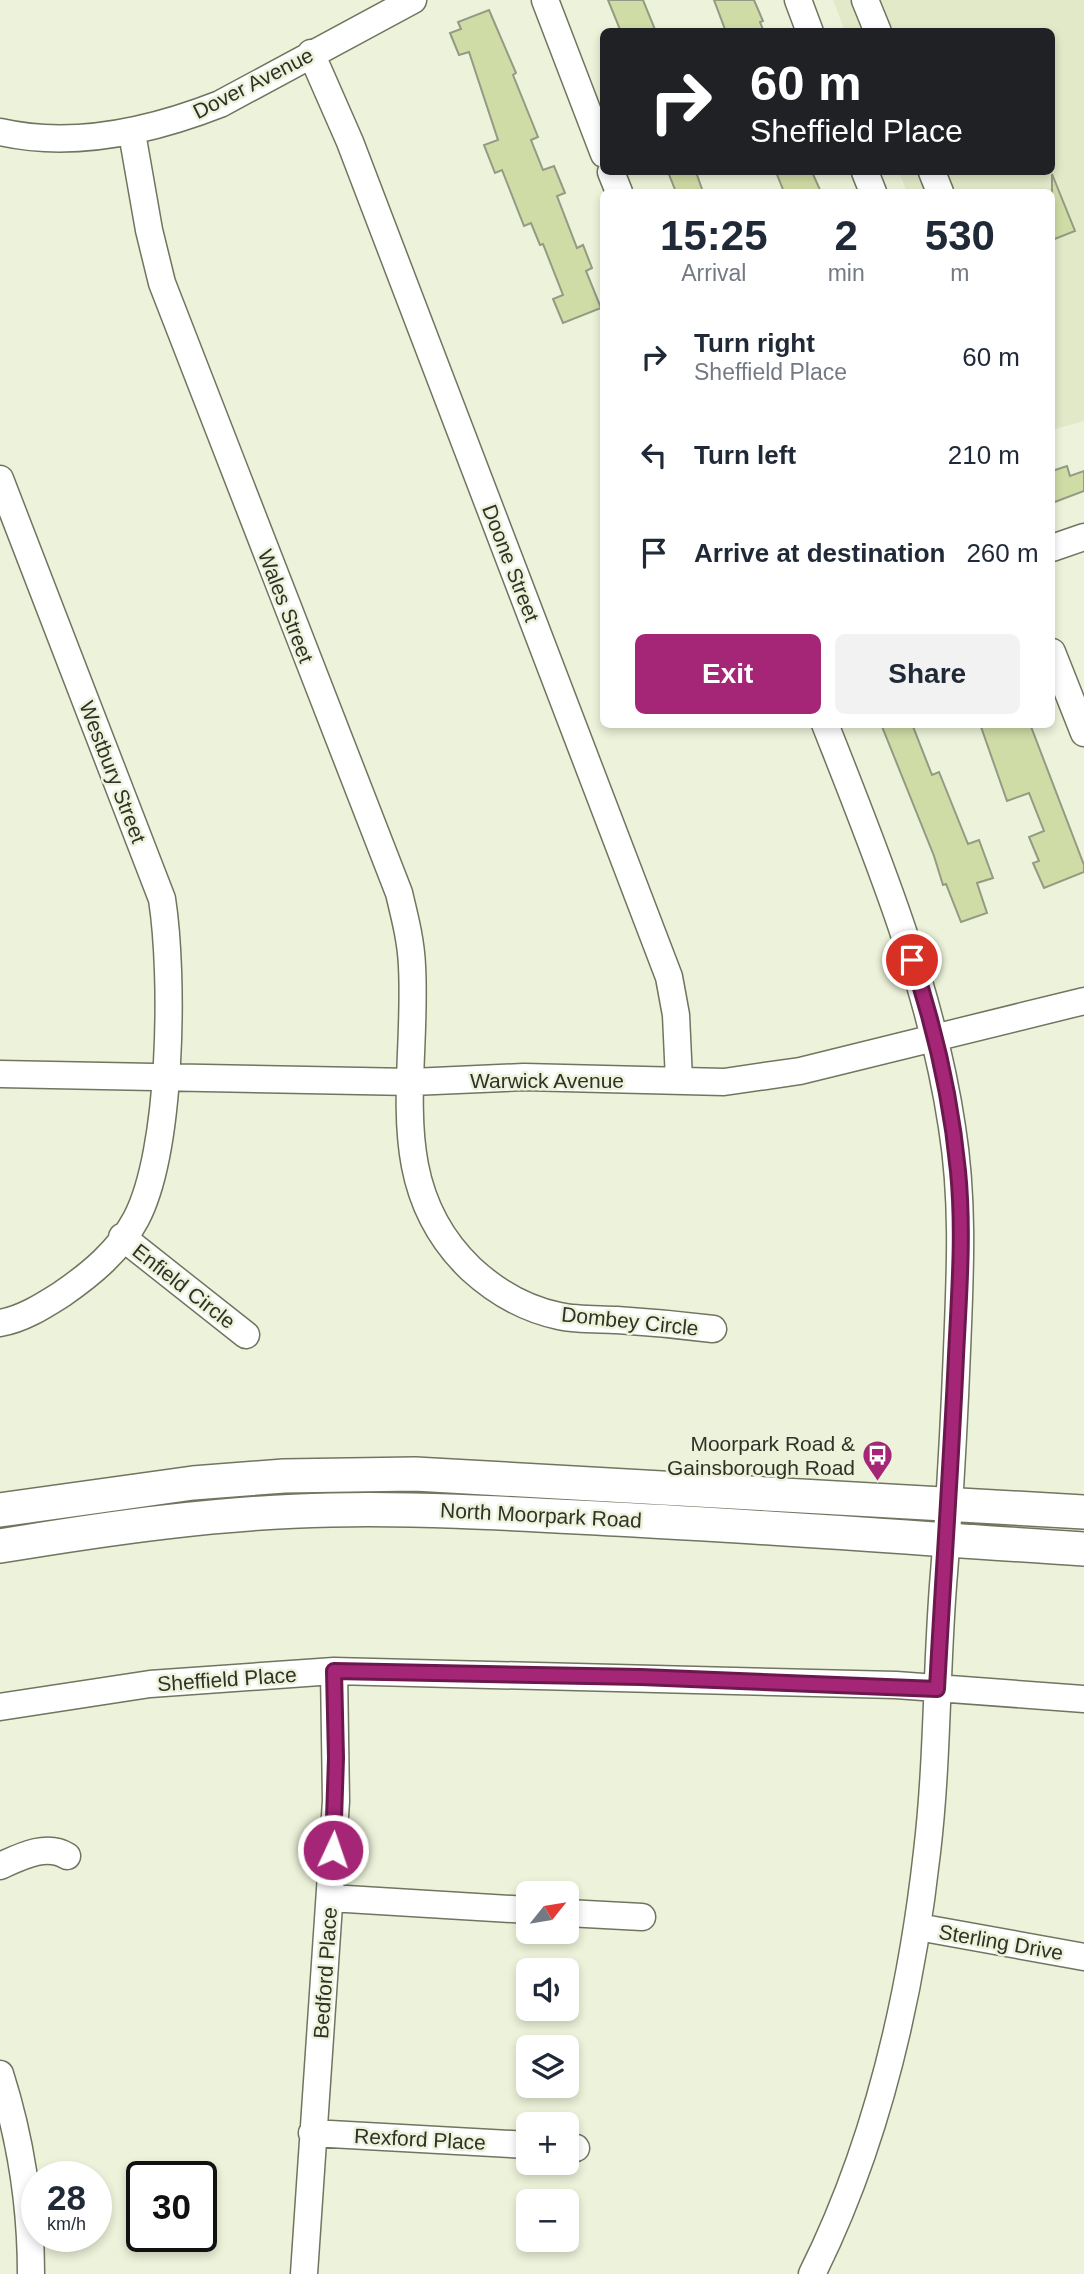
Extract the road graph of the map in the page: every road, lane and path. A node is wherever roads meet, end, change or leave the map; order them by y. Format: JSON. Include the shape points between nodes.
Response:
{"nodes":[{"id":1,"x":413,"y":0,"type":"edge"},
{"id":2,"x":545,"y":0,"type":"edge"},
{"id":3,"x":798,"y":0,"type":"edge"},
{"id":4,"x":865,"y":0,"type":"edge"},
{"id":5,"x":808,"y":28,"type":"edge"},
{"id":6,"x":876,"y":28,"type":"edge"},
{"id":7,"x":311,"y":53,"type":"junction"},
{"id":8,"x":0,"y":132,"type":"edge"},
{"id":9,"x":132,"y":133,"type":"junction"},
{"id":10,"x":600,"y":144,"type":"edge"},
{"id":11,"x":0,"y":479,"type":"edge"},
{"id":12,"x":1084,"y":537,"type":"edge"},
{"id":13,"x":1055,"y":547,"type":"edge"},
{"id":14,"x":1055,"y":660,"type":"edge"},
{"id":15,"x":827,"y":728,"type":"edge"},
{"id":16,"x":1084,"y":733,"type":"edge"},
{"id":17,"x":1084,"y":1001,"type":"edge"},
{"id":18,"x":936,"y":1038,"type":"junction"},
{"id":19,"x":0,"y":1074,"type":"edge"},
{"id":20,"x":166,"y":1076,"type":"junction"},
{"id":21,"x":679,"y":1080,"type":"junction"},
{"id":22,"x":412,"y":1082,"type":"junction"},
{"id":23,"x":122,"y":1237,"type":"junction"},
{"id":24,"x":0,"y":1323,"type":"edge"},
{"id":25,"x":713,"y":1329,"type":"dead end"},
{"id":26,"x":246,"y":1335,"type":"dead end"},
{"id":27,"x":950,"y":1504,"type":"junction"},
{"id":28,"x":0,"y":1510,"type":"edge"},
{"id":29,"x":1084,"y":1512,"type":"edge"},
{"id":30,"x":947,"y":1539,"type":"junction"},
{"id":31,"x":0,"y":1546,"type":"edge"},
{"id":32,"x":1084,"y":1549,"type":"edge"},
{"id":33,"x":334,"y":1671,"type":"junction"},
{"id":34,"x":937,"y":1689,"type":"junction"},
{"id":35,"x":1084,"y":1699,"type":"edge"},
{"id":36,"x":0,"y":1707,"type":"edge"},
{"id":37,"x":67,"y":1856,"type":"dead end"},
{"id":38,"x":0,"y":1866,"type":"edge"},
{"id":39,"x":330,"y":1898,"type":"junction"},
{"id":40,"x":516,"y":1909,"type":"edge"},
{"id":41,"x":579,"y":1914,"type":"edge"},
{"id":42,"x":642,"y":1917,"type":"dead end"},
{"id":43,"x":918,"y":1927,"type":"junction"},
{"id":44,"x":1084,"y":1957,"type":"edge"},
{"id":45,"x":0,"y":2074,"type":"edge"},
{"id":46,"x":312,"y":2133,"type":"junction"},
{"id":47,"x":516,"y":2144,"type":"edge"},
{"id":48,"x":31,"y":2274,"type":"edge"},
{"id":49,"x":304,"y":2274,"type":"edge"},
{"id":50,"x":812,"y":2274,"type":"edge"}],
"edges":[{"from":1,"to":7,"type":"street","name":"Dover Avenue"},
{"from":2,"to":10,"type":"street"},
{"from":3,"to":5,"type":"street"},
{"from":4,"to":6,"type":"street"},
{"from":7,"to":9,"type":"street","name":"Dover Avenue","via":[[220,104]]},
{"from":7,"to":21,"type":"street","name":"Doone Street","via":[[350,142],[669,977]]},
{"from":8,"to":9,"type":"street","name":"Dover Avenue","via":[[72,138]]},
{"from":9,"to":22,"type":"street","name":"Wales Street","via":[[149,230],[174,316],[398,893],[412,966]]},
{"from":11,"to":20,"type":"street","name":"Westbury Street","via":[[162,899]]},
{"from":12,"to":13,"type":"street"},
{"from":14,"to":16,"type":"street"},
{"from":15,"to":18,"type":"street","via":[[876,854]]},
{"from":17,"to":18,"type":"street","name":"Warwick Avenue"},
{"from":18,"to":21,"type":"street","name":"Warwick Avenue","via":[[800,1071],[724,1082]]},
{"from":18,"to":27,"type":"street","via":[[952,1126],[961,1217]]},
{"from":19,"to":20,"type":"street","name":"Warwick Avenue"},
{"from":20,"to":22,"type":"street","name":"Warwick Avenue"},
{"from":20,"to":23,"type":"street","name":"Westbury Street","via":[[153,1172],[135,1220]]},
{"from":21,"to":22,"type":"street","name":"Warwick Avenue","via":[[524,1077]]},
{"from":22,"to":25,"type":"street","name":"Dombey Circle","via":[[415,1177],[426,1209],[457,1255],[480,1277],[514,1300],[559,1316]]},
{"from":23,"to":24,"type":"street","name":"Westbury Street","via":[[95,1272],[30,1313]]},
{"from":23,"to":26,"type":"street","name":"Enfield Circle"},
{"from":27,"to":28,"type":"main road","name":"North Moorpark Road","via":[[415,1474],[192,1483]]},
{"from":27,"to":29,"type":"main road","name":"North Moorpark Road"},
{"from":27,"to":30,"type":"street"},
{"from":30,"to":31,"type":"main road","name":"North Moorpark Road","via":[[442,1510],[328,1510],[159,1523]]},
{"from":30,"to":32,"type":"main road","name":"North Moorpark Road"},
{"from":30,"to":34,"type":"street"},
{"from":33,"to":34,"type":"street","name":"Sheffield Place"},
{"from":33,"to":36,"type":"street","name":"Sheffield Place","via":[[150,1684]]},
{"from":33,"to":39,"type":"street","name":"Bedford Place","via":[[336,1801]]},
{"from":34,"to":35,"type":"street","name":"Sheffield Place"},
{"from":34,"to":43,"type":"street","via":[[928,1848]]},
{"from":37,"to":38,"type":"street","via":[[39,1851]]},
{"from":39,"to":40,"type":"street"},
{"from":39,"to":46,"type":"street","name":"Bedford Place"},
{"from":41,"to":42,"type":"street"},
{"from":43,"to":44,"type":"street","name":"Sterling Drive"},
{"from":43,"to":50,"type":"street","via":[[906,1993],[869,2128]]},
{"from":45,"to":48,"type":"street","via":[[24,2164]]},
{"from":46,"to":47,"type":"street","name":"Rexford Place"},
{"from":46,"to":49,"type":"street","name":"Bedford Place"}]}
